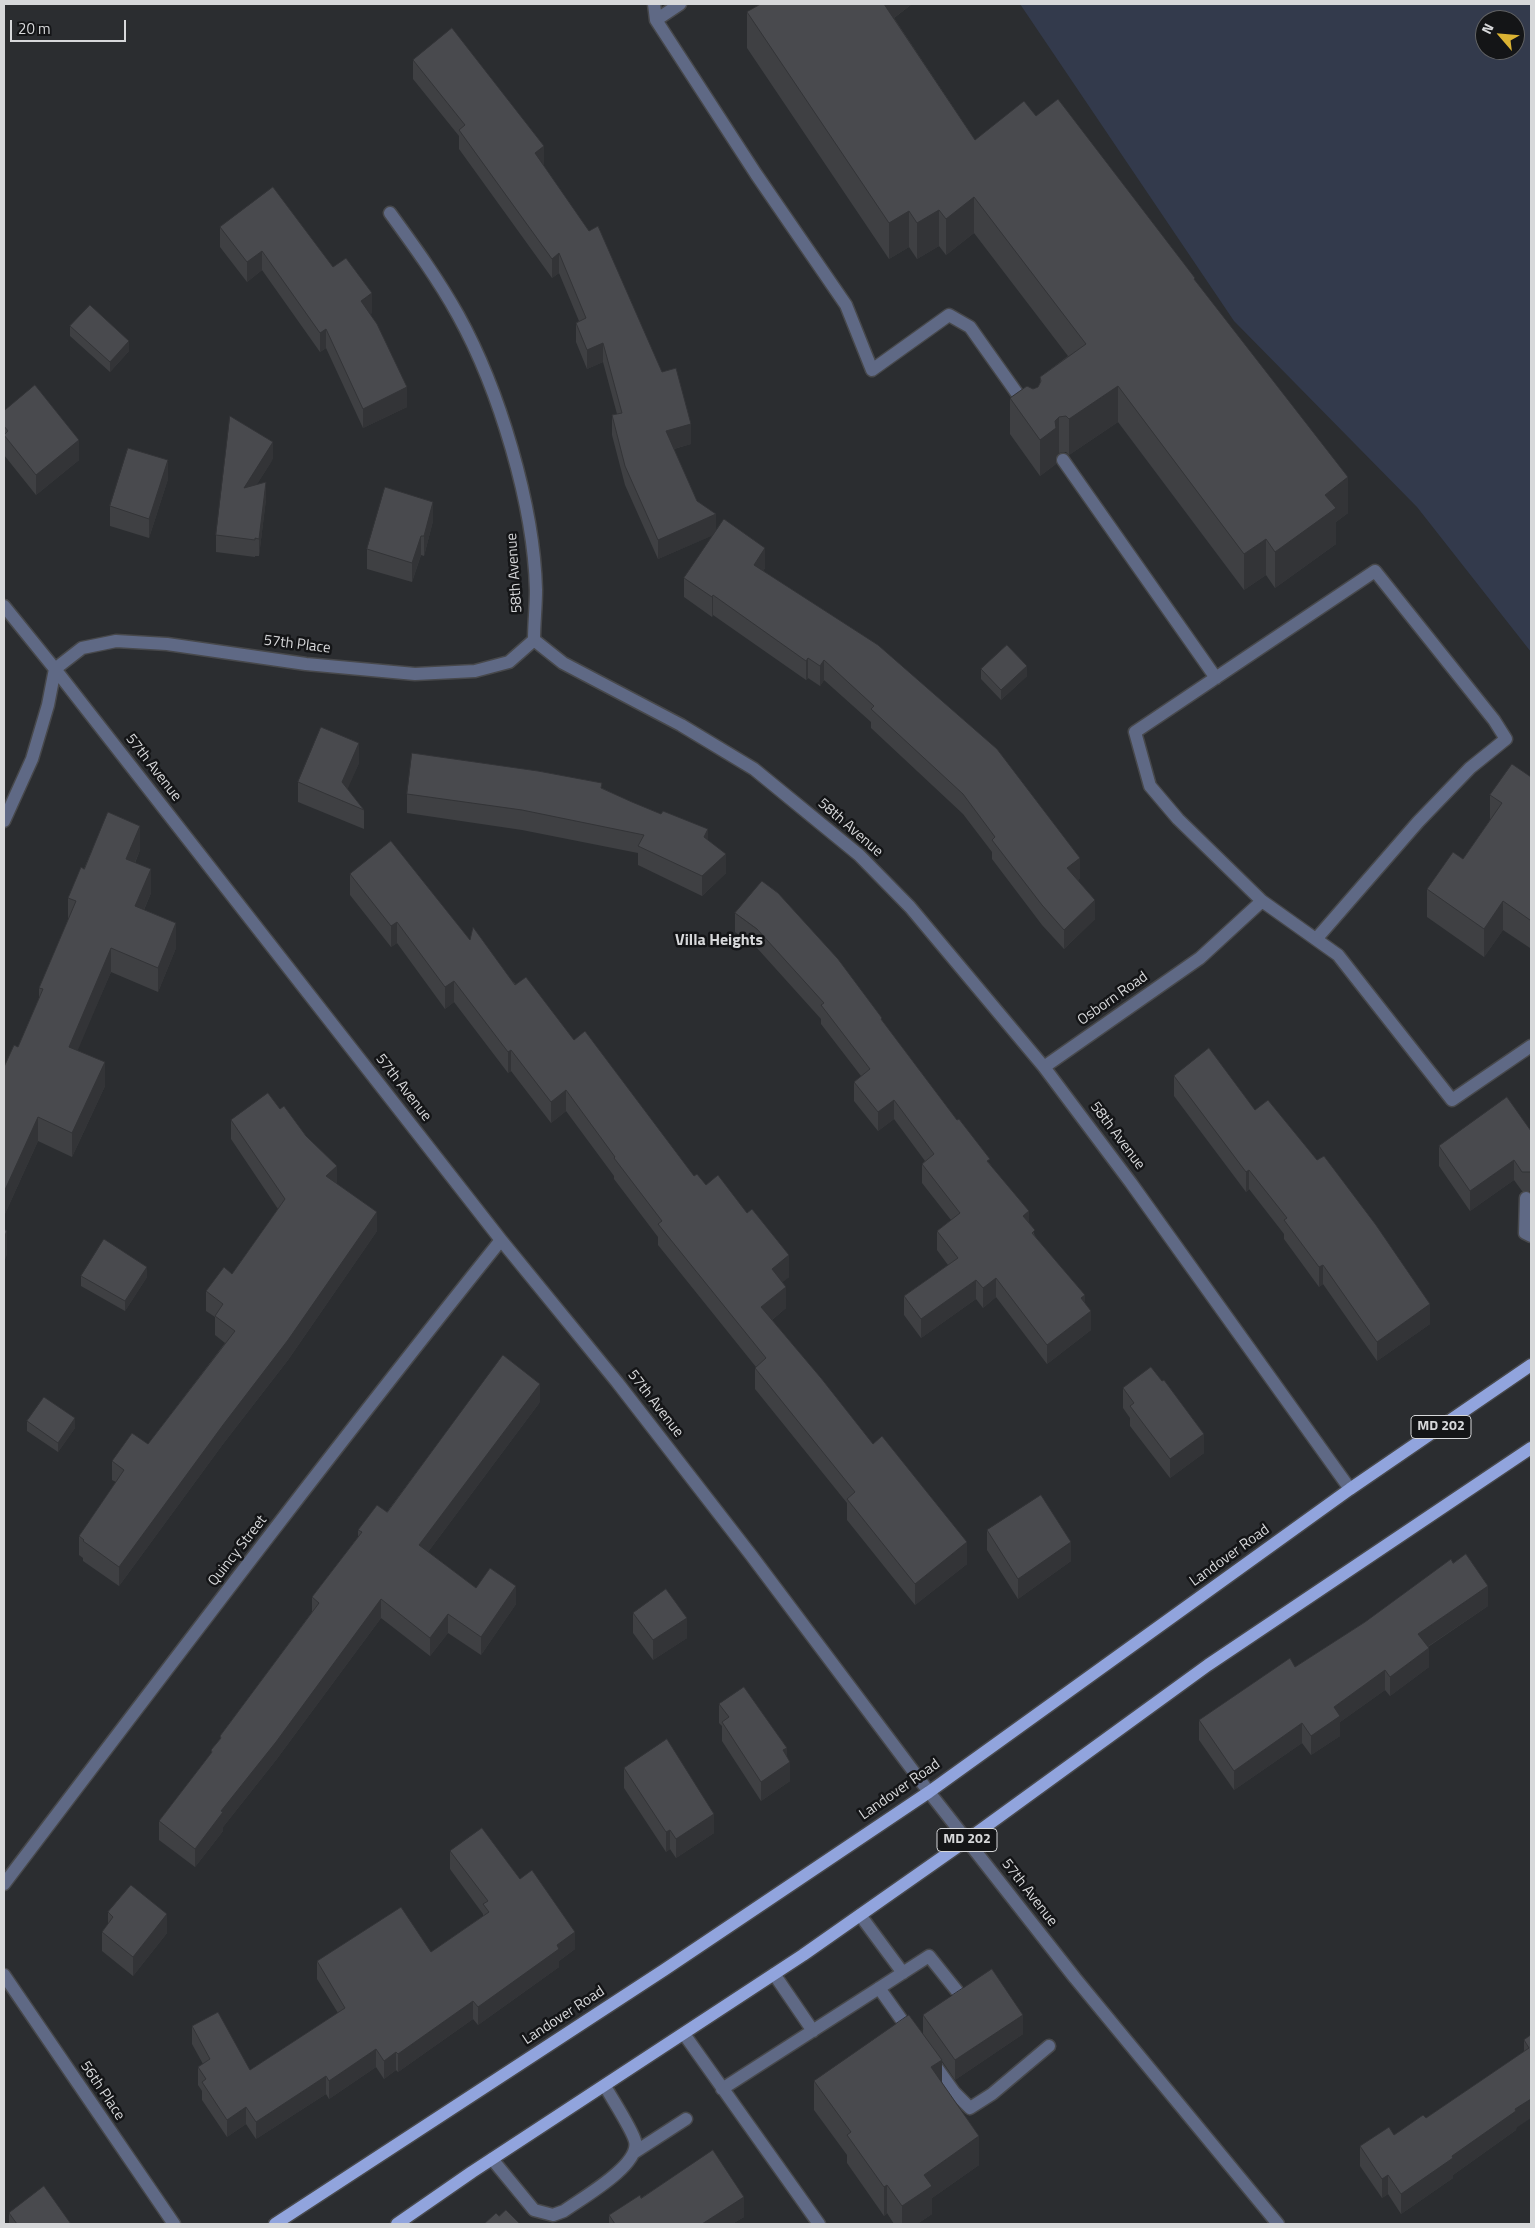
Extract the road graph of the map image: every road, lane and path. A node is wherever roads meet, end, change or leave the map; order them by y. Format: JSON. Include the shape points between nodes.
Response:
{"nodes":[{"id":1,"x":654,"y":4,"type":"edge"},
{"id":2,"x":680,"y":4,"type":"edge"},
{"id":3,"x":656,"y":20,"type":"junction"},
{"id":4,"x":390,"y":213,"type":"dead end"},
{"id":5,"x":1033,"y":417,"type":"edge"},
{"id":6,"x":1063,"y":460,"type":"dead end"},
{"id":7,"x":4,"y":606,"type":"edge"},
{"id":8,"x":534,"y":640,"type":"junction"},
{"id":9,"x":55,"y":669,"type":"junction"},
{"id":10,"x":1216,"y":678,"type":"junction"},
{"id":11,"x":4,"y":821,"type":"edge"},
{"id":12,"x":1262,"y":901,"type":"junction"},
{"id":13,"x":1317,"y":938,"type":"junction"},
{"id":14,"x":1531,"y":1046,"type":"edge"},
{"id":15,"x":1044,"y":1067,"type":"junction"},
{"id":16,"x":1526,"y":1198,"type":"dead end"},
{"id":17,"x":1530,"y":1235,"type":"edge"},
{"id":18,"x":501,"y":1240,"type":"junction"},
{"id":19,"x":1531,"y":1365,"type":"edge"},
{"id":20,"x":1531,"y":1448,"type":"edge"},
{"id":21,"x":1350,"y":1489,"type":"junction"},
{"id":22,"x":928,"y":1792,"type":"junction"},
{"id":23,"x":966,"y":1840,"type":"junction"},
{"id":24,"x":4,"y":1884,"type":"edge"},
{"id":25,"x":860,"y":1916,"type":"junction"},
{"id":26,"x":903,"y":1973,"type":"junction"},
{"id":27,"x":774,"y":1974,"type":"junction"},
{"id":28,"x":4,"y":1976,"type":"edge"},
{"id":29,"x":879,"y":1988,"type":"junction"},
{"id":30,"x":957,"y":1991,"type":"edge"},
{"id":31,"x":813,"y":2031,"type":"junction"},
{"id":32,"x":684,"y":2034,"type":"junction"},
{"id":33,"x":1049,"y":2046,"type":"dead end"},
{"id":34,"x":605,"y":2086,"type":"junction"},
{"id":35,"x":722,"y":2089,"type":"junction"},
{"id":36,"x":686,"y":2119,"type":"dead end"},
{"id":37,"x":635,"y":2152,"type":"junction"},
{"id":38,"x":492,"y":2159,"type":"junction"},
{"id":39,"x":174,"y":2224,"type":"edge"},
{"id":40,"x":275,"y":2224,"type":"edge"},
{"id":41,"x":397,"y":2224,"type":"edge"},
{"id":42,"x":819,"y":2224,"type":"edge"},
{"id":43,"x":1278,"y":2224,"type":"edge"}],
"edges":[{"from":1,"to":3,"type":"street"},
{"from":2,"to":3,"type":"street"},
{"from":3,"to":5,"type":"street","via":[[846,305],[872,370],[950,315],[970,327]]},
{"from":4,"to":8,"type":"street","name":"58th Avenue","via":[[428,265],[458,316],[495,394],[518,472],[530,534],[536,589]]},
{"from":6,"to":10,"type":"street"},
{"from":7,"to":9,"type":"street","name":"57th Avenue"},
{"from":8,"to":9,"type":"street","name":"57th Place","via":[[509,662],[476,671],[415,674],[306,664],[167,644],[116,641],[82,648]]},
{"from":8,"to":15,"type":"street","name":"58th Avenue","via":[[562,663],[754,769],[858,855],[910,907]]},
{"from":9,"to":11,"type":"street","via":[[32,759]]},
{"from":9,"to":18,"type":"street","name":"57th Avenue"},
{"from":10,"to":12,"type":"street","via":[[1135,732],[1150,786],[1178,819]]},
{"from":10,"to":13,"type":"street","via":[[1375,571],[1506,739],[1470,768],[1418,822]]},
{"from":12,"to":13,"type":"street"},
{"from":12,"to":15,"type":"street","name":"Osborn Road","via":[[1200,958]]},
{"from":13,"to":14,"type":"street","via":[[1338,955],[1452,1100]]},
{"from":15,"to":21,"type":"street","name":"58th Avenue"},
{"from":16,"to":17,"type":"street"},
{"from":18,"to":22,"type":"street","name":"57th Avenue","via":[[739,1539]]},
{"from":18,"to":24,"type":"street","name":"Quincy Street"},
{"from":19,"to":21,"type":"main road","name":"Landover Road","number":"MD 202"},
{"from":20,"to":23,"type":"main road","number":"MD 202","via":[[1208,1665]]},
{"from":21,"to":22,"type":"main road","name":"Landover Road","number":"MD 202"},
{"from":22,"to":23,"type":"street","name":"57th Avenue"},
{"from":22,"to":40,"type":"main road","name":"Landover Road","number":"MD 202","via":[[664,1970]]},
{"from":23,"to":25,"type":"main road","number":"MD 202"},
{"from":23,"to":43,"type":"street","name":"57th Avenue"},
{"from":25,"to":26,"type":"street"},
{"from":25,"to":27,"type":"main road","number":"MD 202"},
{"from":26,"to":29,"type":"street"},
{"from":26,"to":30,"type":"street","via":[[929,1956]]},
{"from":27,"to":31,"type":"street"},
{"from":27,"to":32,"type":"main road","number":"MD 202"},
{"from":28,"to":39,"type":"street","name":"56th Place"},
{"from":29,"to":31,"type":"street"},
{"from":29,"to":33,"type":"street","via":[[954,2092],[970,2108],[992,2094]]},
{"from":31,"to":35,"type":"street"},
{"from":32,"to":34,"type":"main road","number":"MD 202"},
{"from":32,"to":35,"type":"street"},
{"from":34,"to":37,"type":"street","via":[[635,2140]]},
{"from":34,"to":38,"type":"main road","number":"MD 202"},
{"from":35,"to":42,"type":"street"},
{"from":36,"to":37,"type":"street"},
{"from":37,"to":38,"type":"street","via":[[625,2168],[564,2211],[553,2215],[534,2210]]},
{"from":38,"to":41,"type":"main road","number":"MD 202"}]}
